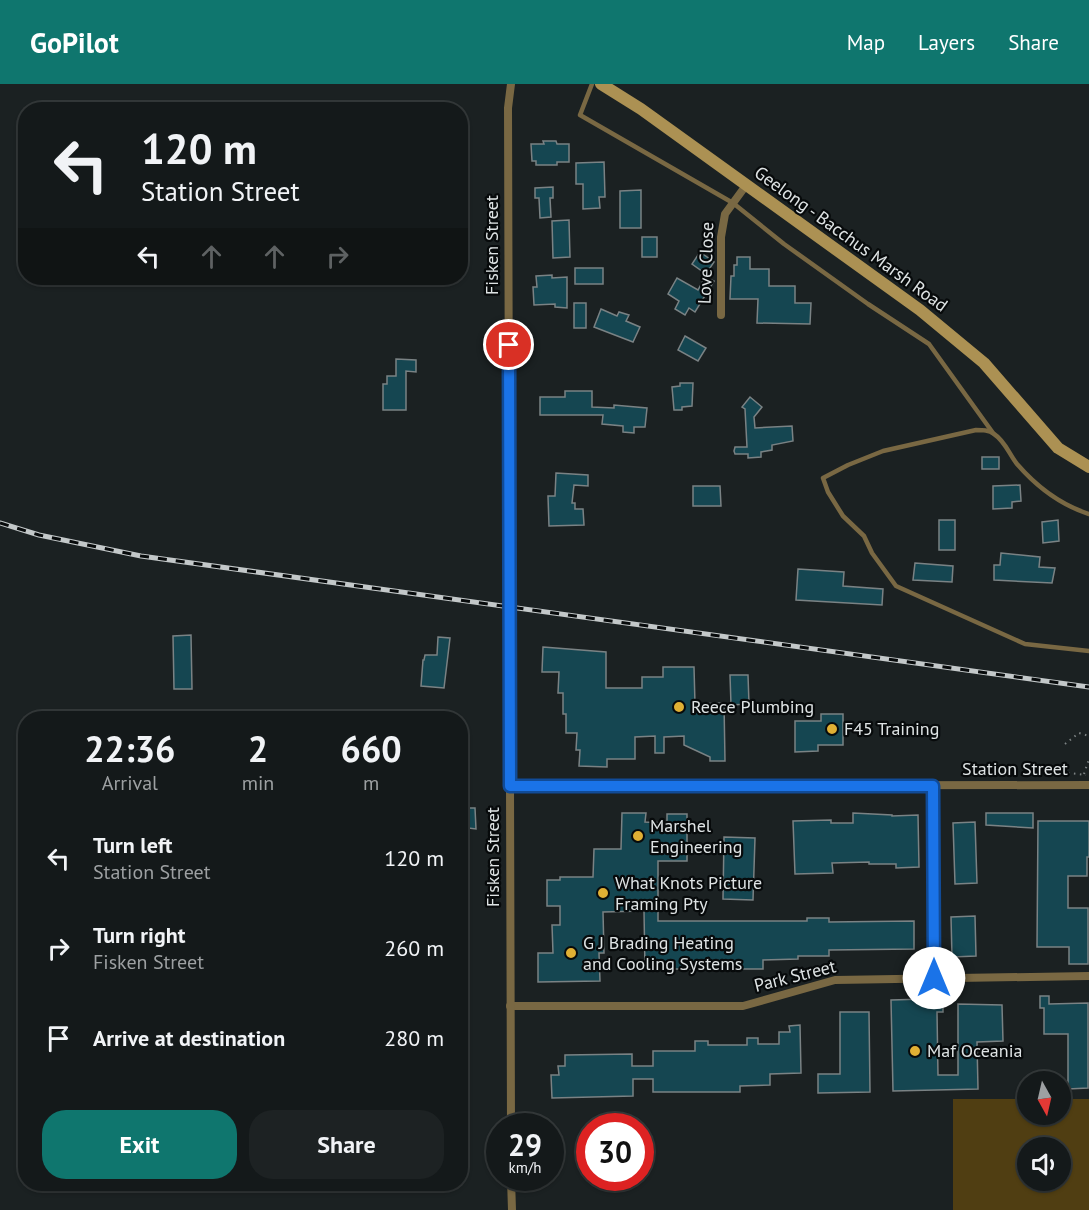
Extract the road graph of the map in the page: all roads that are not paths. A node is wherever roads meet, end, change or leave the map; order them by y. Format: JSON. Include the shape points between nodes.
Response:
{"nodes":[{"id":1,"x":511,"y":84,"type":"edge"},
{"id":2,"x":592,"y":84,"type":"edge"},
{"id":3,"x":601,"y":84,"type":"edge"},
{"id":4,"x":747,"y":184,"type":"junction"},
{"id":5,"x":733,"y":203,"type":"junction"},
{"id":6,"x":721,"y":315,"type":"dead end"},
{"id":7,"x":993,"y":433,"type":"junction"},
{"id":8,"x":1089,"y":467,"type":"edge"},
{"id":9,"x":1089,"y":514,"type":"edge"},
{"id":10,"x":1089,"y":651,"type":"edge"},
{"id":11,"x":510,"y":786,"type":"junction"},
{"id":12,"x":933,"y":786,"type":"junction"},
{"id":13,"x":1089,"y":786,"type":"edge"},
{"id":14,"x":1089,"y":976,"type":"edge"},
{"id":15,"x":934,"y":978,"type":"junction"},
{"id":16,"x":510,"y":1006,"type":"junction"},
{"id":17,"x":511,"y":1113,"type":"edge"},
{"id":18,"x":511,"y":1191,"type":"edge"},
{"id":19,"x":512,"y":1210,"type":"edge"}],
"edges":[{"from":1,"to":11,"type":"street","name":"Fisken Street"},
{"from":2,"to":5,"type":"lane","via":[[580,115]]},
{"from":3,"to":4,"type":"main road","name":"Geelong - Bacchus Marsh Road"},
{"from":4,"to":5,"type":"street","name":"Love Close"},
{"from":4,"to":8,"type":"main road","name":"Geelong - Bacchus Marsh Road","via":[[920,310],[984,363],[1058,448]]},
{"from":5,"to":6,"type":"street","name":"Love Close","via":[[725,214],[721,237]]},
{"from":5,"to":7,"type":"lane","via":[[868,304],[929,344]]},
{"from":7,"to":9,"type":"lane","via":[[1017,464],[1059,501]]},
{"from":7,"to":10,"type":"lane","via":[[976,430],[883,451],[824,478],[828,492],[843,516],[864,536],[896,586],[1025,644]]},
{"from":11,"to":12,"type":"street","name":"Station Street"},
{"from":11,"to":16,"type":"street","name":"Fisken Street"},
{"from":12,"to":13,"type":"street","name":"Station Street"},
{"from":12,"to":15,"type":"street"},
{"from":14,"to":15,"type":"street","name":"Park Street"},
{"from":15,"to":16,"type":"street","name":"Park Street","via":[[836,980],[743,1006]]},
{"from":16,"to":17,"type":"street","name":"Fisken Street"},
{"from":18,"to":19,"type":"street"}]}
